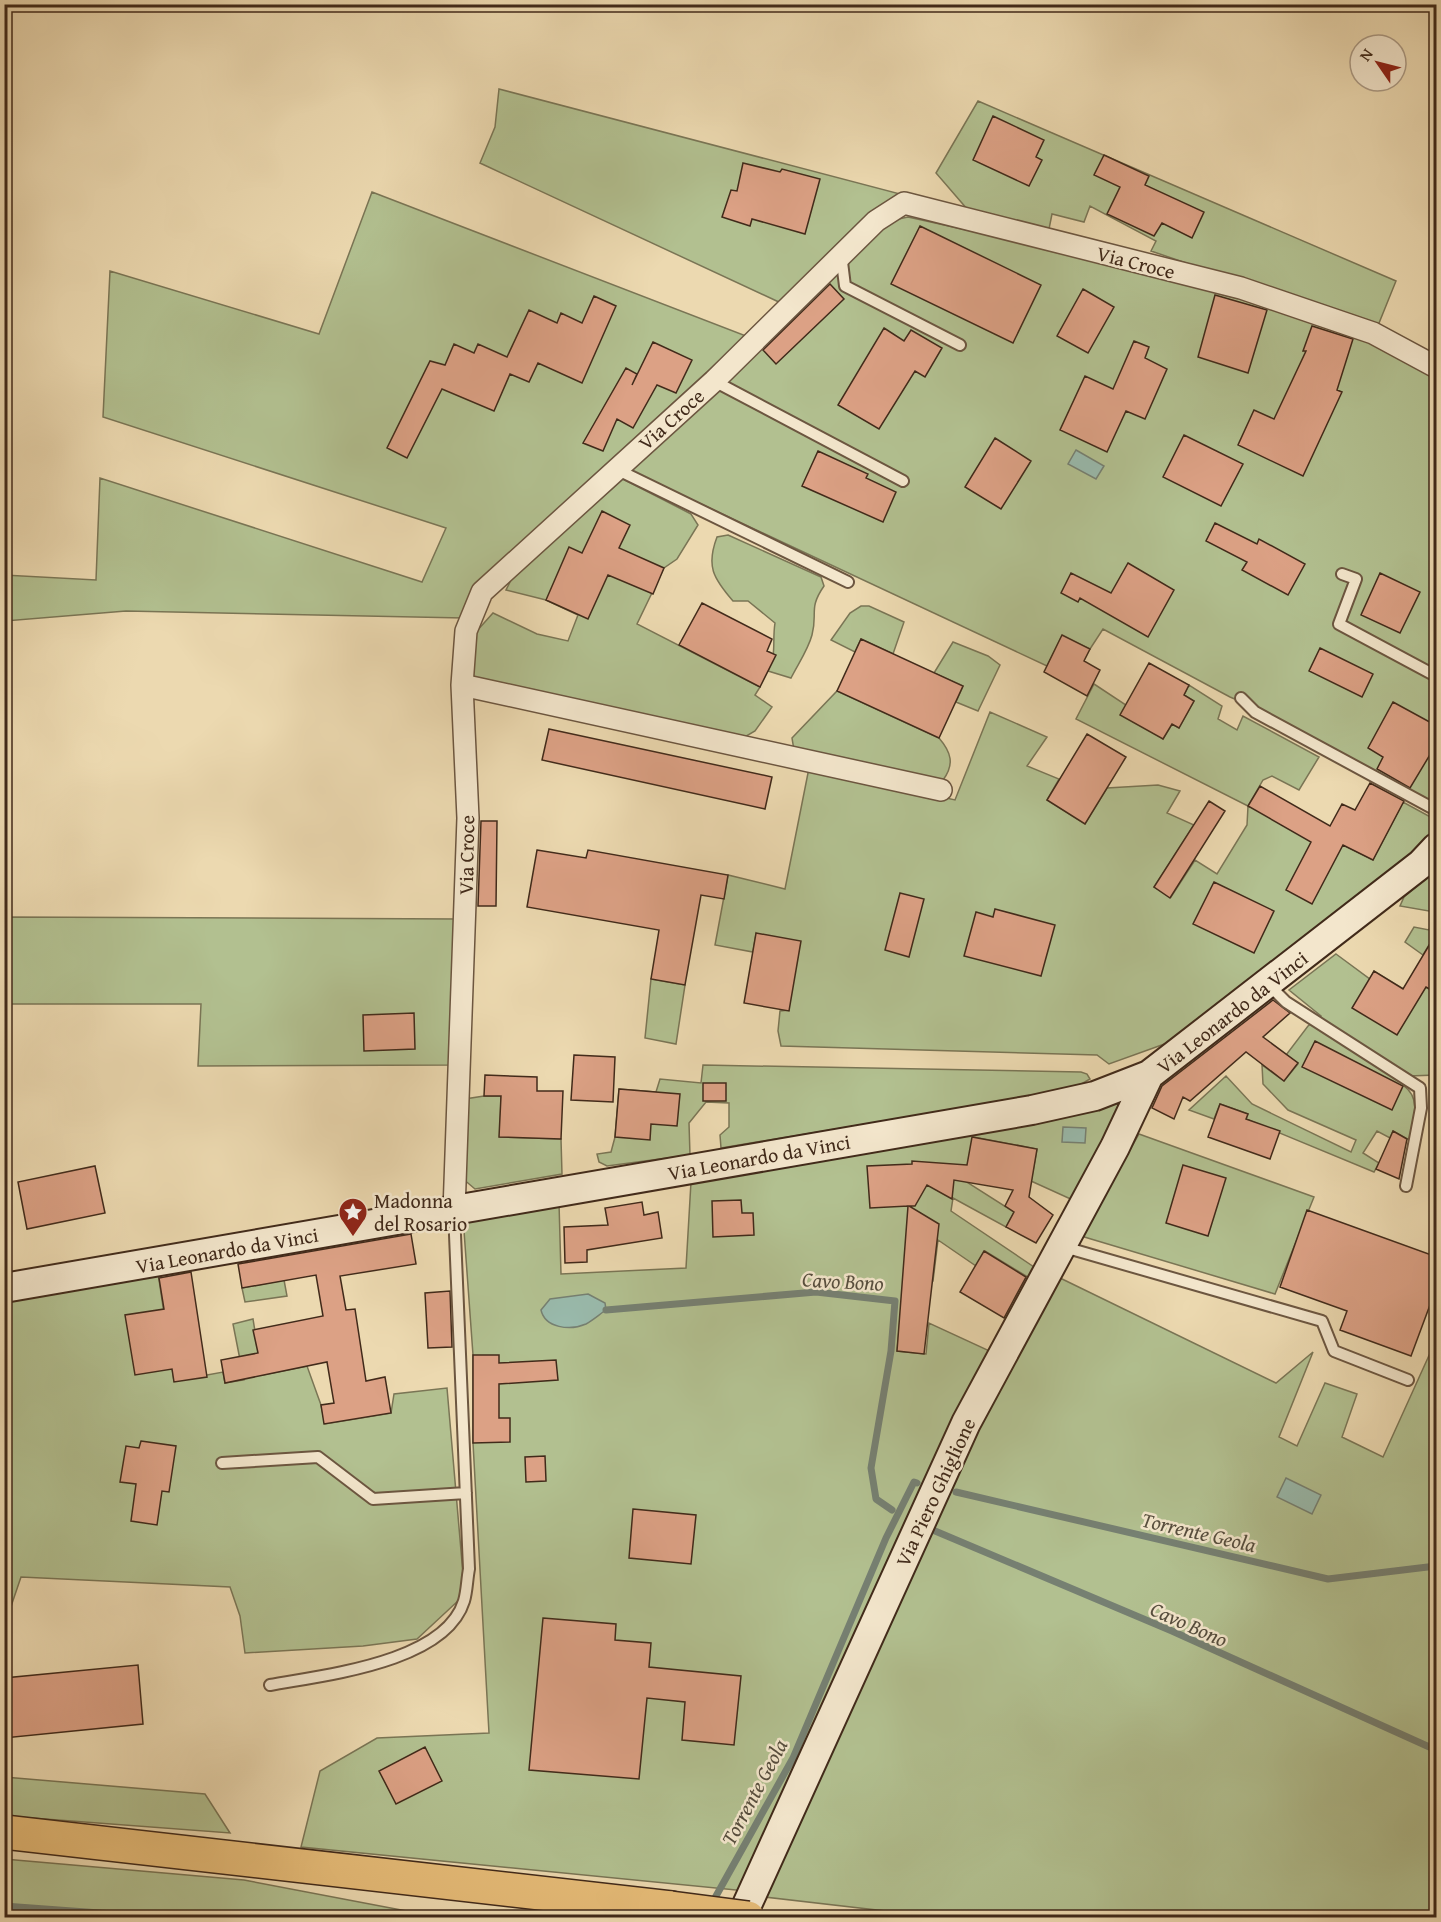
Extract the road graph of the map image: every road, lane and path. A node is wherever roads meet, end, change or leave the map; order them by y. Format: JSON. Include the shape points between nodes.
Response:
{"nodes":[{"id":1,"x":841,"y":254,"type":"junction"},
{"id":2,"x":960,"y":345,"type":"dead end"},
{"id":3,"x":1437,"y":367,"type":"edge"},
{"id":4,"x":714,"y":381,"type":"junction"},
{"id":5,"x":616,"y":469,"type":"junction"},
{"id":6,"x":903,"y":481,"type":"dead end"},
{"id":7,"x":1342,"y":574,"type":"dead end"},
{"id":8,"x":848,"y":582,"type":"dead end"},
{"id":9,"x":1437,"y":676,"type":"edge"},
{"id":10,"x":462,"y":684,"type":"junction"},
{"id":11,"x":1241,"y":698,"type":"dead end"},
{"id":12,"x":941,"y":790,"type":"dead end"},
{"id":13,"x":1437,"y":810,"type":"edge"},
{"id":14,"x":1437,"y":848,"type":"edge"},
{"id":15,"x":1268,"y":984,"type":"junction"},
{"id":16,"x":1149,"y":1075,"type":"junction"},
{"id":17,"x":1406,"y":1186,"type":"dead end"},
{"id":18,"x":454,"y":1211,"type":"junction"},
{"id":19,"x":1061,"y":1246,"type":"junction"},
{"id":20,"x":4,"y":1288,"type":"edge"},
{"id":21,"x":1408,"y":1380,"type":"dead end"},
{"id":22,"x":222,"y":1462,"type":"dead end"},
{"id":23,"x":466,"y":1493,"type":"junction"},
{"id":24,"x":270,"y":1685,"type":"dead end"},
{"id":25,"x":4,"y":1832,"type":"edge"},
{"id":26,"x":741,"y":1917,"type":"edge"},
{"id":27,"x":748,"y":1917,"type":"edge"}],
"edges":[{"from":1,"to":2,"type":"lane","via":[[845,286]]},
{"from":1,"to":3,"type":"street","name":"Via Croce","via":[[903,202],[1241,288],[1373,333]]},
{"from":1,"to":4,"type":"street","name":"Via Croce"},
{"from":4,"to":5,"type":"street","name":"Via Croce"},
{"from":4,"to":6,"type":"lane"},
{"from":5,"to":8,"type":"lane"},
{"from":5,"to":10,"type":"street","name":"Via Croce","via":[[482,592],[466,631]]},
{"from":7,"to":9,"type":"lane","via":[[1356,579],[1339,624]]},
{"from":10,"to":12,"type":"street"},
{"from":10,"to":18,"type":"street","name":"Via Croce","via":[[468,818]]},
{"from":11,"to":13,"type":"lane","via":[[1255,712]]},
{"from":14,"to":15,"type":"street","name":"Via Leonardo da Vinci"},
{"from":15,"to":16,"type":"street","name":"Via Leonardo da Vinci"},
{"from":15,"to":17,"type":"lane","via":[[1286,1002],[1420,1088],[1421,1108]]},
{"from":16,"to":18,"type":"street","name":"Via Leonardo da Vinci","via":[[1095,1096],[1032,1110]]},
{"from":16,"to":19,"type":"street","name":"Via Piero Ghiglione"},
{"from":18,"to":20,"type":"street","name":"Via Leonardo da Vinci"},
{"from":18,"to":23,"type":"lane"},
{"from":19,"to":21,"type":"lane","via":[[1322,1321],[1334,1351]]},
{"from":19,"to":26,"type":"street","name":"Via Piero Ghiglione","via":[[966,1423]]},
{"from":22,"to":23,"type":"lane","via":[[318,1457],[373,1499]]},
{"from":23,"to":24,"type":"lane","via":[[469,1569],[464,1602],[449,1626],[417,1650],[365,1668]]},
{"from":25,"to":27,"type":"highway","bridge":true}]}
